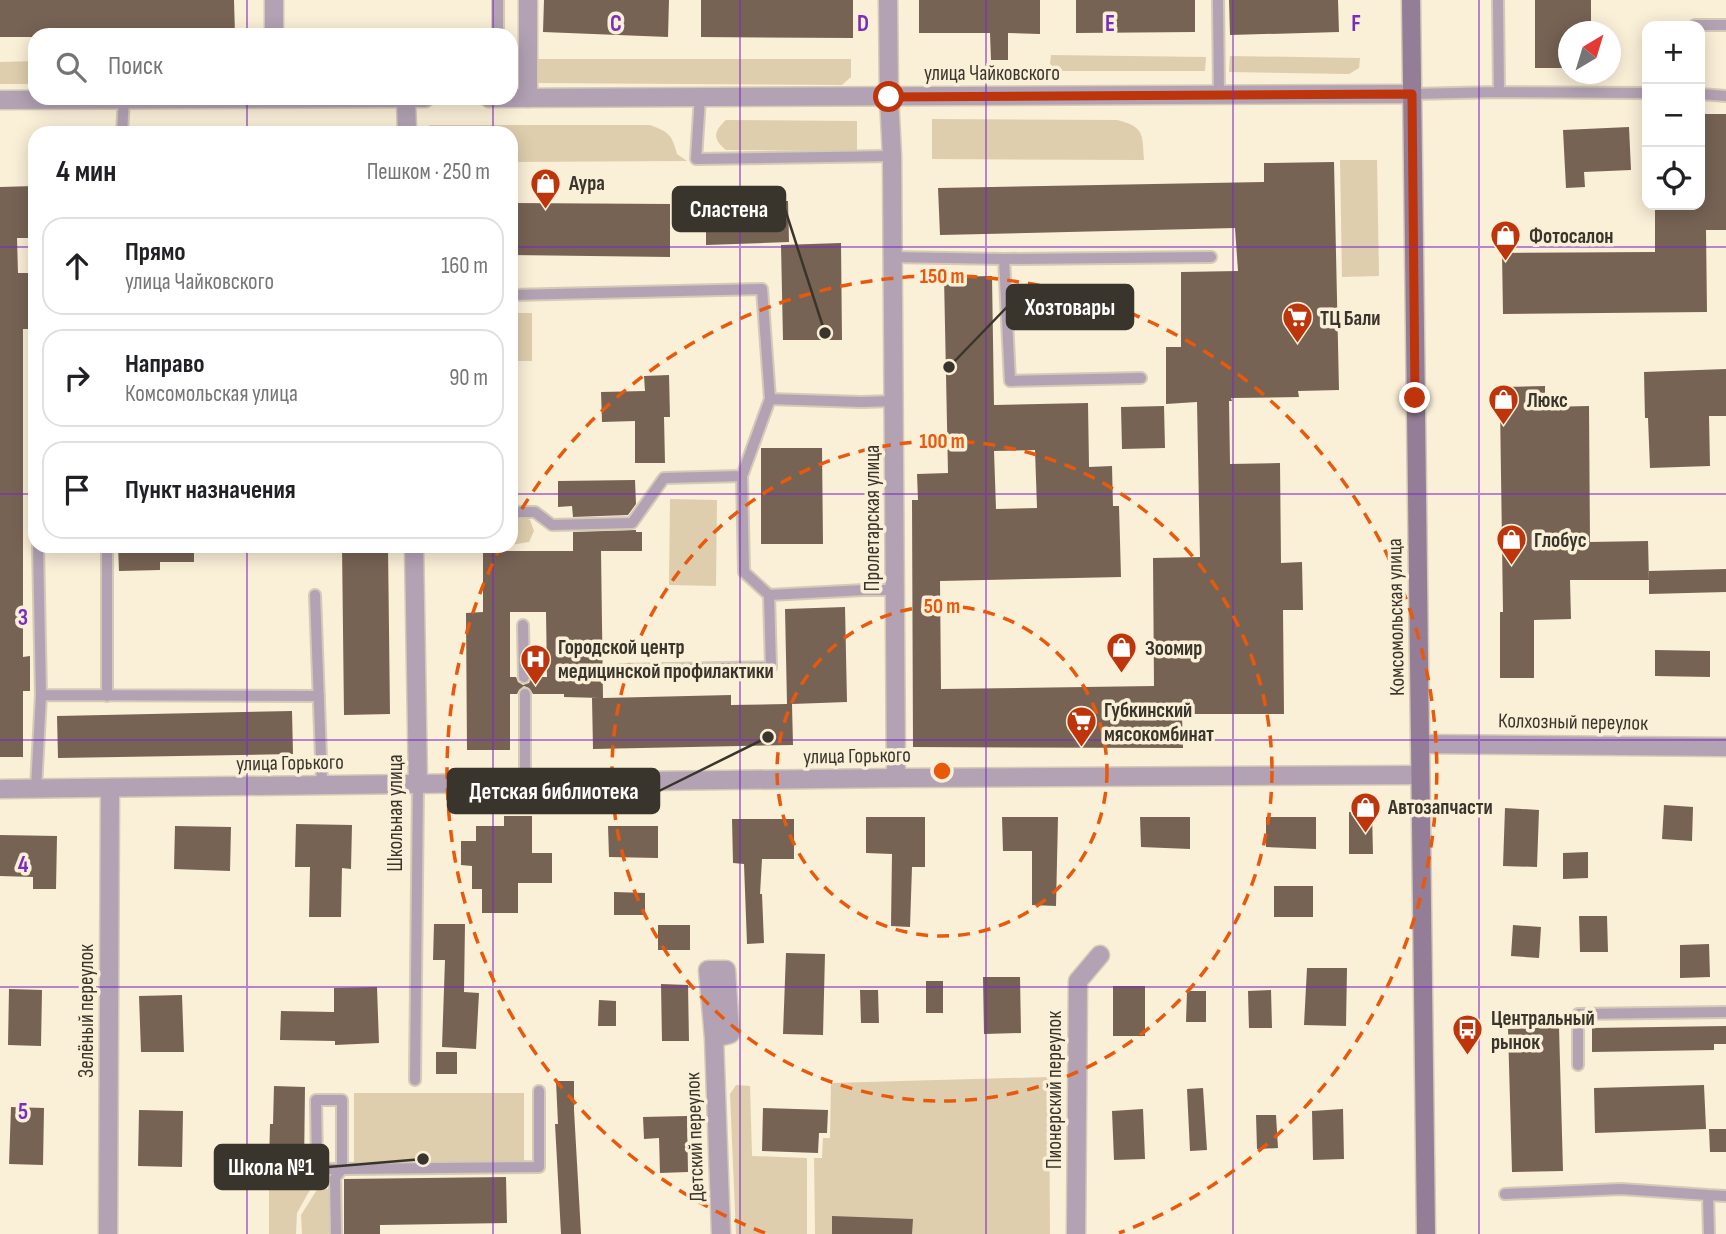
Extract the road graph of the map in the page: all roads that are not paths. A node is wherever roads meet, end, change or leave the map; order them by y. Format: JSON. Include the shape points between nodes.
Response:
{"nodes":[{"id":1,"x":274,"y":0,"type":"edge"},
{"id":2,"x":498,"y":0,"type":"edge"},
{"id":3,"x":528,"y":0,"type":"edge"},
{"id":4,"x":888,"y":0,"type":"edge"},
{"id":5,"x":1218,"y":0,"type":"edge"},
{"id":6,"x":1411,"y":0,"type":"edge"},
{"id":7,"x":1498,"y":0,"type":"edge"},
{"id":8,"x":1726,"y":24,"type":"edge"},
{"id":9,"x":1705,"y":25,"type":"edge"},
{"id":10,"x":274,"y":28,"type":"edge"},
{"id":11,"x":498,"y":28,"type":"edge"},
{"id":12,"x":1499,"y":92,"type":"junction"},
{"id":13,"x":1642,"y":93,"type":"edge"},
{"id":14,"x":1412,"y":94,"type":"junction"},
{"id":15,"x":1705,"y":94,"type":"edge"},
{"id":16,"x":1219,"y":95,"type":"junction"},
{"id":17,"x":1726,"y":96,"type":"edge"},
{"id":18,"x":700,"y":97,"type":"junction"},
{"id":19,"x":889,"y":97,"type":"junction"},
{"id":20,"x":518,"y":98,"type":"edge"},
{"id":21,"x":528,"y":98,"type":"junction"},
{"id":22,"x":0,"y":100,"type":"edge"},
{"id":23,"x":28,"y":100,"type":"edge"},
{"id":24,"x":124,"y":105,"type":"edge"},
{"id":25,"x":406,"y":105,"type":"edge"},
{"id":26,"x":122,"y":126,"type":"edge"},
{"id":27,"x":407,"y":126,"type":"edge"},
{"id":28,"x":892,"y":156,"type":"junction"},
{"id":29,"x":892,"y":257,"type":"junction"},
{"id":30,"x":1211,"y":257,"type":"dead end"},
{"id":31,"x":1004,"y":259,"type":"junction"},
{"id":32,"x":518,"y":295,"type":"edge"},
{"id":33,"x":1141,"y":378,"type":"dead end"},
{"id":34,"x":770,"y":399,"type":"junction"},
{"id":35,"x":893,"y":401,"type":"junction"},
{"id":36,"x":742,"y":476,"type":"junction"},
{"id":37,"x":518,"y":512,"type":"edge"},
{"id":38,"x":38,"y":553,"type":"edge"},
{"id":39,"x":107,"y":553,"type":"edge"},
{"id":40,"x":414,"y":553,"type":"edge"},
{"id":41,"x":895,"y":590,"type":"junction"},
{"id":42,"x":769,"y":594,"type":"junction"},
{"id":43,"x":315,"y":595,"type":"dead end"},
{"id":44,"x":523,"y":625,"type":"dead end"},
{"id":45,"x":621,"y":670,"type":"dead end"},
{"id":46,"x":524,"y":677,"type":"dead end"},
{"id":47,"x":525,"y":694,"type":"dead end"},
{"id":48,"x":41,"y":695,"type":"junction"},
{"id":49,"x":107,"y":696,"type":"junction"},
{"id":50,"x":319,"y":696,"type":"junction"},
{"id":51,"x":1420,"y":744,"type":"junction"},
{"id":52,"x":1726,"y":747,"type":"edge"},
{"id":53,"x":1420,"y":775,"type":"junction"},
{"id":54,"x":896,"y":778,"type":"junction"},
{"id":55,"x":525,"y":782,"type":"junction"},
{"id":56,"x":418,"y":784,"type":"junction"},
{"id":57,"x":322,"y":785,"type":"junction"},
{"id":58,"x":36,"y":788,"type":"junction"},
{"id":59,"x":110,"y":788,"type":"junction"},
{"id":60,"x":0,"y":789,"type":"edge"},
{"id":61,"x":1100,"y":955,"type":"dead end"},
{"id":62,"x":1726,"y":1012,"type":"edge"},
{"id":63,"x":714,"y":1038,"type":"dead end"},
{"id":64,"x":1578,"y":1065,"type":"dead end"},
{"id":65,"x":415,"y":1080,"type":"dead end"},
{"id":66,"x":539,"y":1091,"type":"dead end"},
{"id":67,"x":342,"y":1169,"type":"junction"},
{"id":68,"x":1505,"y":1194,"type":"dead end"},
{"id":69,"x":1707,"y":1195,"type":"junction"},
{"id":70,"x":1726,"y":1196,"type":"edge"},
{"id":71,"x":108,"y":1234,"type":"edge"},
{"id":72,"x":336,"y":1234,"type":"edge"},
{"id":73,"x":721,"y":1234,"type":"edge"},
{"id":74,"x":1076,"y":1234,"type":"edge"},
{"id":75,"x":1426,"y":1234,"type":"edge"},
{"id":76,"x":1709,"y":1234,"type":"edge"}],
"edges":[{"from":1,"to":10,"type":"street"},
{"from":2,"to":11,"type":"lane"},
{"from":3,"to":21,"type":"street"},
{"from":4,"to":19,"type":"street","name":"Пролетарская улица"},
{"from":5,"to":16,"type":"lane"},
{"from":6,"to":14,"type":"main road","name":"Комсомольская улица"},
{"from":7,"to":12,"type":"lane"},
{"from":8,"to":9,"type":"lane"},
{"from":12,"to":13,"type":"lane"},
{"from":12,"to":14,"type":"lane"},
{"from":14,"to":16,"type":"street","name":"улица Чайковского"},
{"from":14,"to":51,"type":"main road","name":"Комсомольская улица"},
{"from":15,"to":17,"type":"lane"},
{"from":16,"to":19,"type":"street","name":"улица Чайковского"},
{"from":18,"to":19,"type":"street","name":"улица Чайковского"},
{"from":18,"to":21,"type":"street","name":"улица Чайковского"},
{"from":18,"to":28,"type":"lane","via":[[696,159]]},
{"from":19,"to":28,"type":"street","name":"Пролетарская улица"},
{"from":20,"to":21,"type":"street","name":"улица Чайковского"},
{"from":22,"to":23,"type":"street"},
{"from":24,"to":26,"type":"lane"},
{"from":25,"to":27,"type":"street"},
{"from":28,"to":29,"type":"street","name":"Пролетарская улица"},
{"from":29,"to":31,"type":"lane"},
{"from":29,"to":35,"type":"street","name":"Пролетарская улица"},
{"from":30,"to":31,"type":"lane"},
{"from":31,"to":33,"type":"lane","via":[[1010,381]]},
{"from":32,"to":34,"type":"lane","via":[[762,289]]},
{"from":34,"to":35,"type":"lane"},
{"from":34,"to":36,"type":"lane"},
{"from":35,"to":41,"type":"street","name":"Пролетарская улица"},
{"from":36,"to":37,"type":"lane","via":[[664,478],[632,523],[552,525],[535,512]]},
{"from":36,"to":42,"type":"lane","via":[[744,572]]},
{"from":38,"to":48,"type":"lane"},
{"from":39,"to":49,"type":"lane"},
{"from":40,"to":56,"type":"street","name":"Школьная улица"},
{"from":41,"to":42,"type":"lane"},
{"from":41,"to":54,"type":"street","name":"Пролетарская улица"},
{"from":42,"to":45,"type":"lane","via":[[771,667]]},
{"from":43,"to":50,"type":"lane"},
{"from":44,"to":46,"type":"lane"},
{"from":47,"to":55,"type":"lane"},
{"from":48,"to":49,"type":"lane"},
{"from":48,"to":58,"type":"lane"},
{"from":49,"to":50,"type":"lane"},
{"from":50,"to":57,"type":"lane"},
{"from":51,"to":52,"type":"street","name":"Колхозный переулок"},
{"from":51,"to":53,"type":"main road","name":"Комсомольская улица"},
{"from":53,"to":54,"type":"street","name":"улица Горького"},
{"from":53,"to":75,"type":"main road","name":"Комсомольская улица"},
{"from":54,"to":55,"type":"street","name":"улица Горького"},
{"from":55,"to":56,"type":"street","name":"улица Горького"},
{"from":56,"to":57,"type":"street","name":"улица Горького"},
{"from":56,"to":65,"type":"lane","name":"Школьная улица"},
{"from":57,"to":59,"type":"street","name":"улица Горького"},
{"from":58,"to":59,"type":"street","name":"улица Горького"},
{"from":58,"to":60,"type":"street","name":"улица Горького"},
{"from":59,"to":71,"type":"street","name":"Зелёный переулок"},
{"from":61,"to":74,"type":"street","name":"Пионерский переулок","via":[[1078,981]]},
{"from":62,"to":64,"type":"lane","via":[[1578,1014]]},
{"from":63,"to":73,"type":"street","name":"Детский переулок"},
{"from":66,"to":67,"type":"lane","via":[[539,1167]]},
{"from":67,"to":67,"type":"lane","via":[[342,1100],[316,1100],[317,1169]]},
{"from":67,"to":72,"type":"lane","via":[[335,1178]]},
{"from":68,"to":69,"type":"lane","via":[[1621,1189]]},
{"from":69,"to":70,"type":"lane"},
{"from":69,"to":76,"type":"lane"}]}
